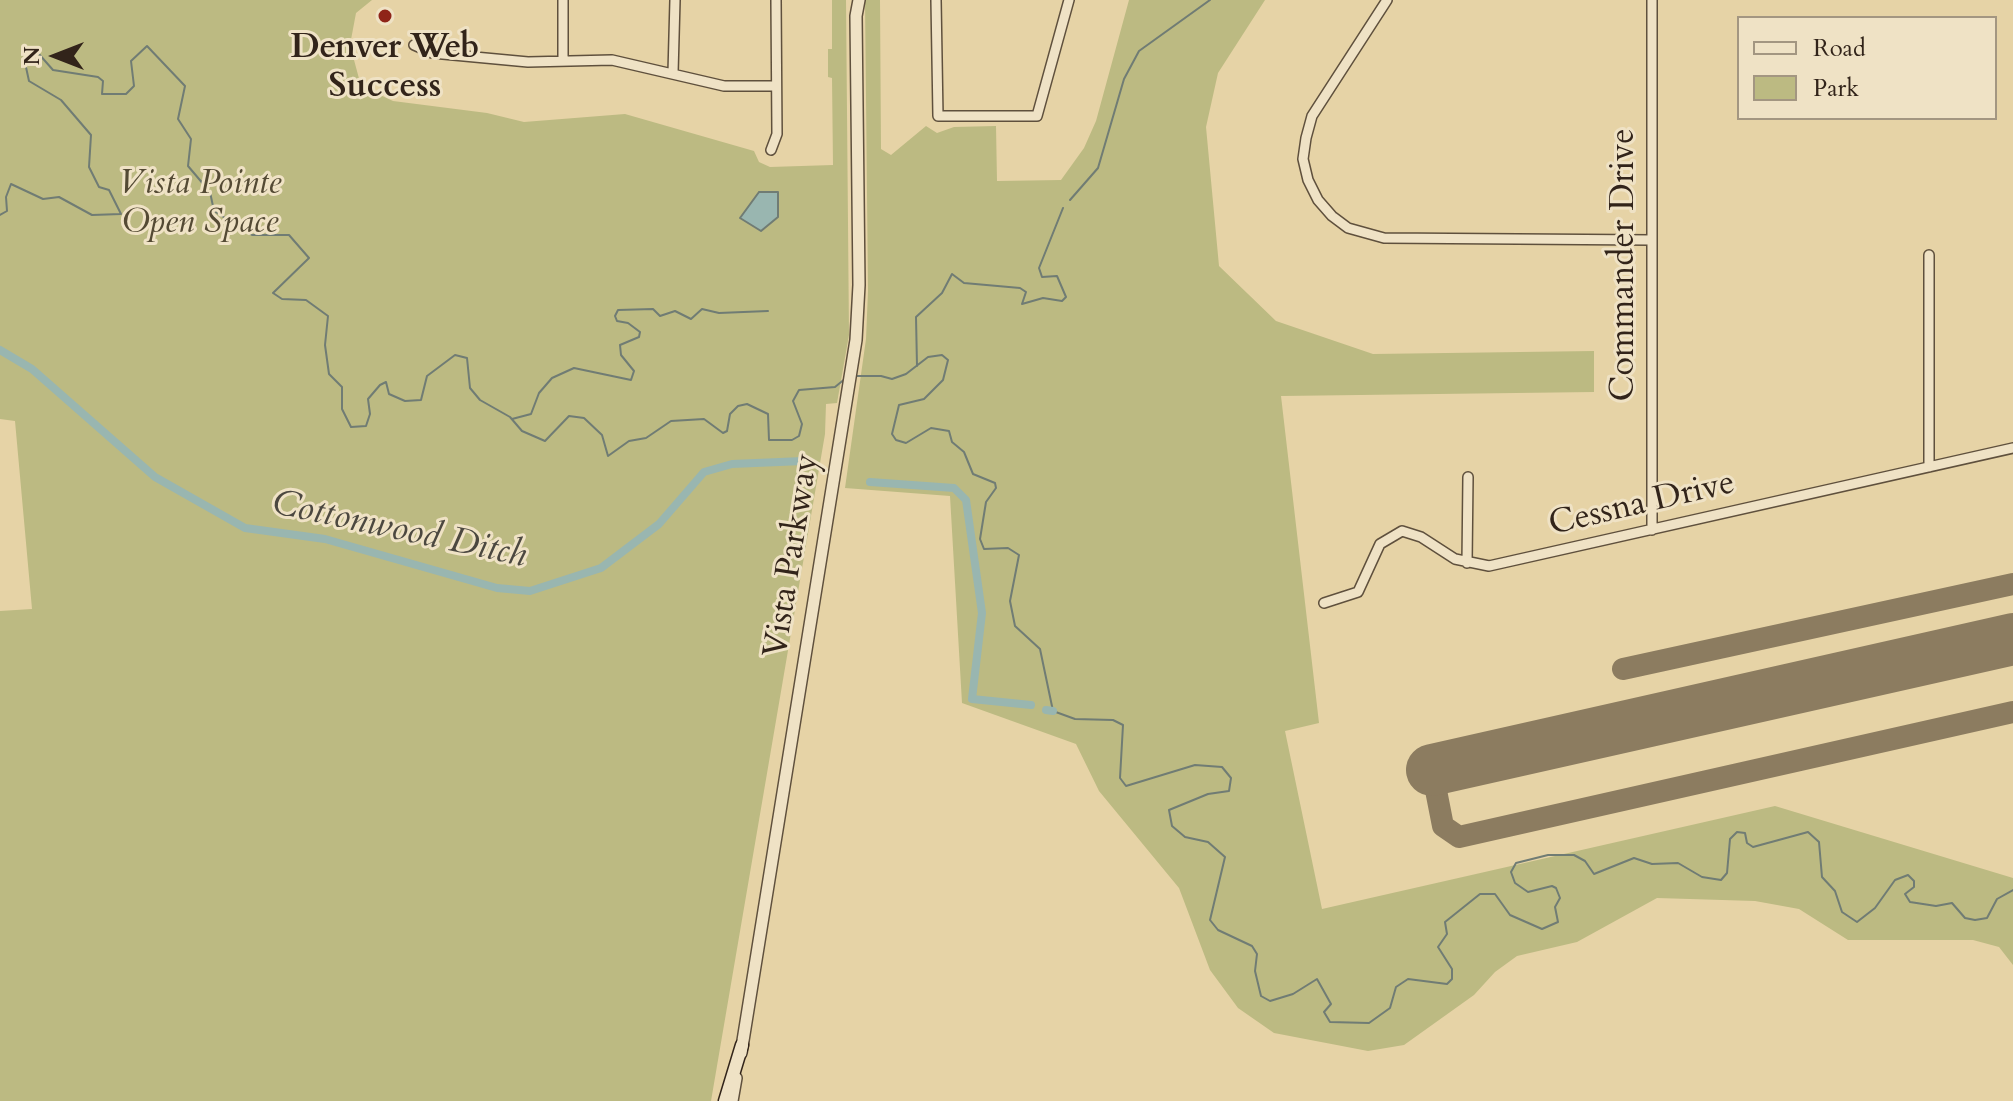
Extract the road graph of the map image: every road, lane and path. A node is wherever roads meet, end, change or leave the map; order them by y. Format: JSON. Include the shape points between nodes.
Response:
{"nodes":[{"id":1,"x":563,"y":0,"type":"edge"},
{"id":2,"x":675,"y":0,"type":"edge"},
{"id":3,"x":776,"y":0,"type":"edge"},
{"id":4,"x":852,"y":0,"type":"edge"},
{"id":5,"x":859,"y":0,"type":"edge"},
{"id":6,"x":936,"y":0,"type":"edge"},
{"id":7,"x":1069,"y":0,"type":"edge"},
{"id":8,"x":1387,"y":0,"type":"edge"},
{"id":9,"x":1652,"y":0,"type":"edge"},
{"id":10,"x":856,"y":16,"type":"junction"},
{"id":11,"x":414,"y":45,"type":"dead end"},
{"id":12,"x":563,"y":61,"type":"junction"},
{"id":13,"x":673,"y":73,"type":"junction"},
{"id":14,"x":776,"y":86,"type":"junction"},
{"id":15,"x":771,"y":150,"type":"dead end"},
{"id":16,"x":1651,"y":240,"type":"junction"},
{"id":17,"x":1929,"y":255,"type":"dead end"},
{"id":18,"x":2013,"y":448,"type":"edge"},
{"id":19,"x":1929,"y":467,"type":"junction"},
{"id":20,"x":1468,"y":477,"type":"dead end"},
{"id":21,"x":1652,"y":530,"type":"junction"},
{"id":22,"x":1467,"y":563,"type":"junction"},
{"id":23,"x":1324,"y":603,"type":"dead end"},
{"id":24,"x":742,"y":1045,"type":"junction"},
{"id":25,"x":725,"y":1101,"type":"edge"},
{"id":26,"x":732,"y":1101,"type":"edge"}],
"edges":[{"from":1,"to":12,"type":"street"},
{"from":2,"to":13,"type":"street"},
{"from":3,"to":14,"type":"street"},
{"from":4,"to":10,"type":"street","name":"Vista Parkway"},
{"from":5,"to":10,"type":"street","name":"Vista Parkway"},
{"from":6,"to":7,"type":"street","via":[[938,116],[1037,116]]},
{"from":8,"to":16,"type":"street","via":[[1312,116],[1306,138],[1308,180],[1332,216],[1348,228],[1384,238]]},
{"from":9,"to":16,"type":"street","name":"Commander Drive"},
{"from":10,"to":24,"type":"street","name":"Vista Parkway","via":[[856,340]]},
{"from":11,"to":12,"type":"street","via":[[432,53]]},
{"from":12,"to":13,"type":"street","via":[[612,60]]},
{"from":13,"to":14,"type":"street","via":[[724,86]]},
{"from":14,"to":15,"type":"street","via":[[777,134]]},
{"from":16,"to":21,"type":"street","name":"Commander Drive"},
{"from":17,"to":19,"type":"street"},
{"from":18,"to":19,"type":"street","name":"Cessna Drive"},
{"from":19,"to":21,"type":"street","name":"Cessna Drive"},
{"from":20,"to":22,"type":"street"},
{"from":21,"to":22,"type":"street","name":"Cessna Drive","via":[[1489,566]]},
{"from":22,"to":23,"type":"street","via":[[1413,533],[1394,533],[1377,549],[1358,592]]},
{"from":24,"to":25,"type":"main road"},
{"from":24,"to":26,"type":"street","name":"Vista Parkway"}]}
